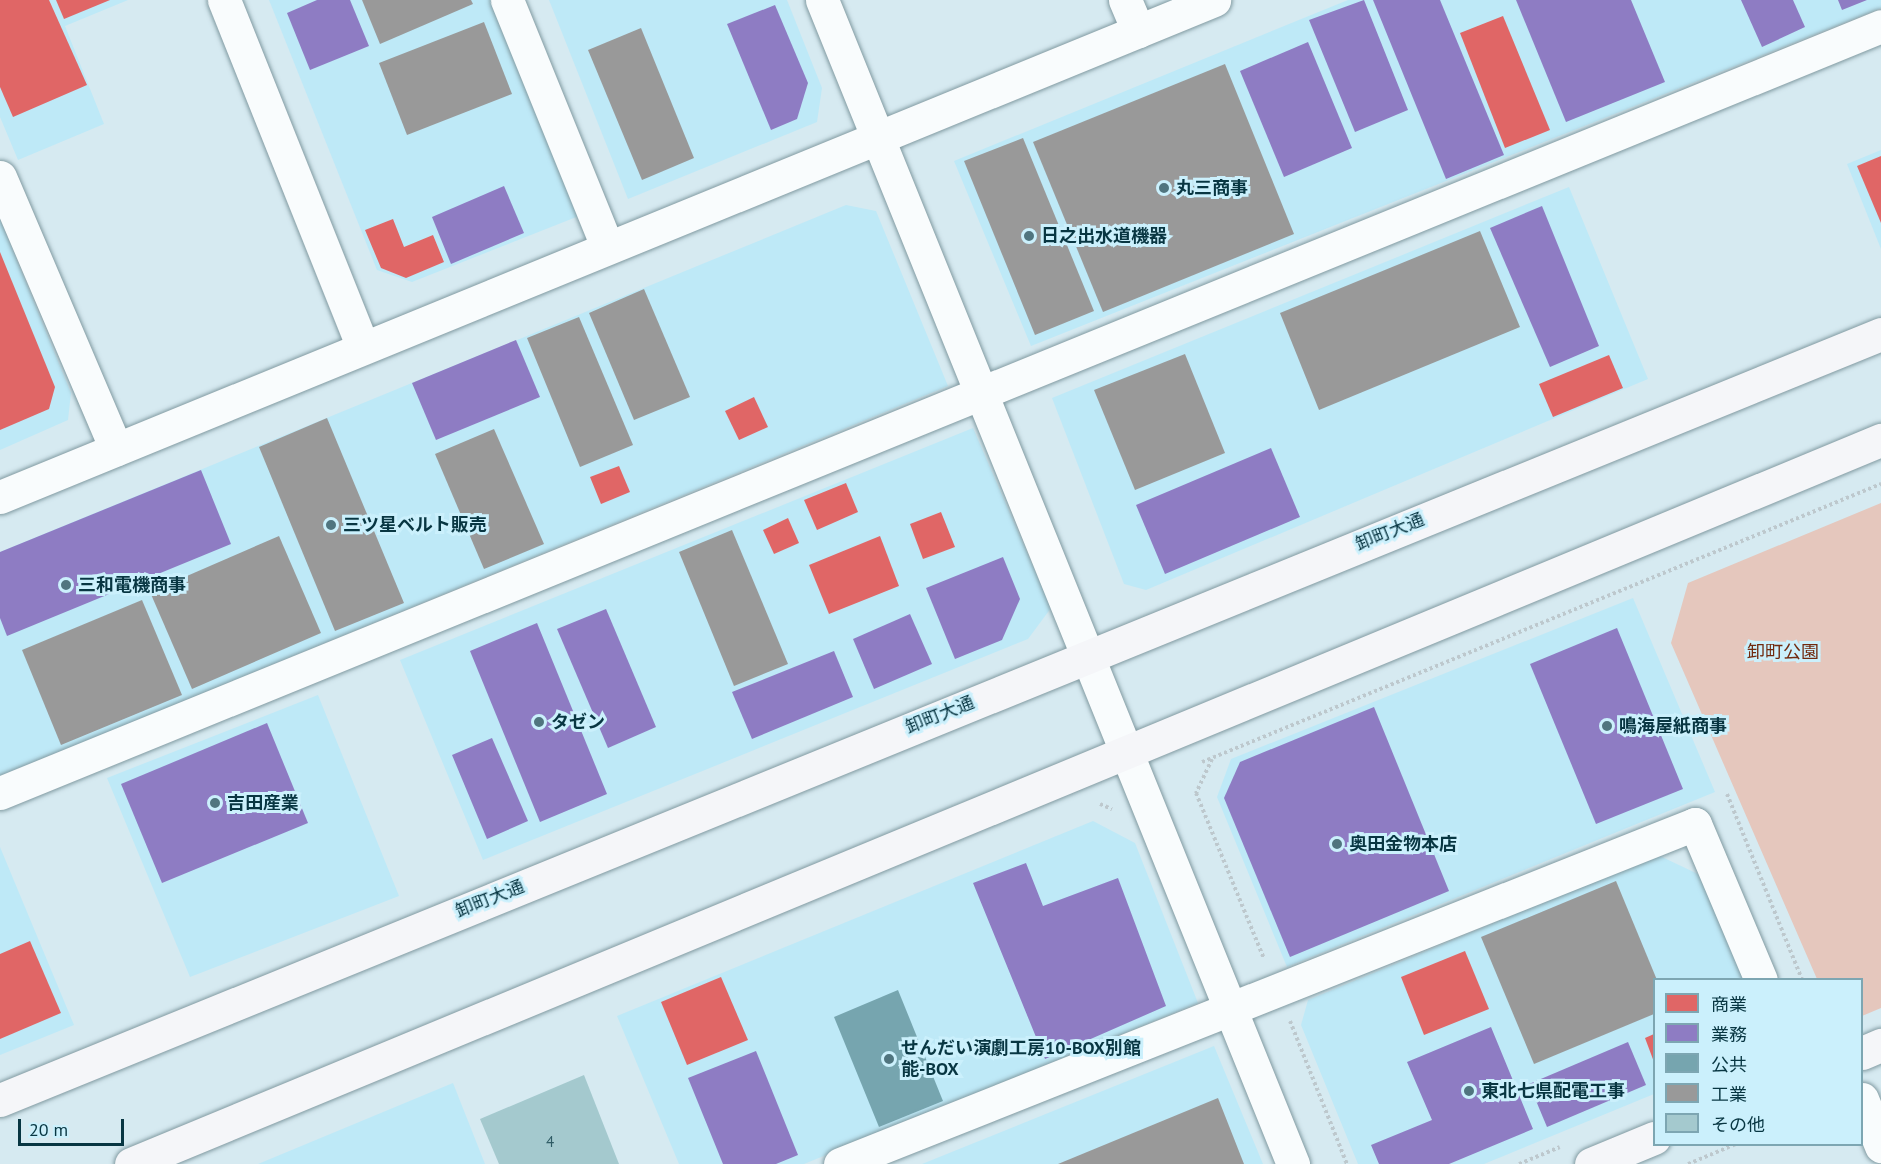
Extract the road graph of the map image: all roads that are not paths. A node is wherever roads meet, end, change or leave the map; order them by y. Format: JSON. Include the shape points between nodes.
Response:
{"nodes":[{"id":1,"x":224,"y":0,"type":"edge"},
{"id":2,"x":507,"y":0,"type":"edge"},
{"id":3,"x":822,"y":0,"type":"edge"},
{"id":4,"x":1125,"y":0,"type":"edge"},
{"id":5,"x":1214,"y":0,"type":"edge"},
{"id":6,"x":1881,"y":26,"type":"edge"},
{"id":7,"x":1138,"y":31,"type":"junction"},
{"id":8,"x":876,"y":135,"type":"junction"},
{"id":9,"x":0,"y":177,"type":"edge"},
{"id":10,"x":607,"y":246,"type":"junction"},
{"id":11,"x":1881,"y":334,"type":"edge"},
{"id":12,"x":363,"y":347,"type":"junction"},
{"id":13,"x":978,"y":391,"type":"junction"},
{"id":14,"x":1881,"y":440,"type":"edge"},
{"id":15,"x":116,"y":449,"type":"junction"},
{"id":16,"x":0,"y":497,"type":"edge"},
{"id":17,"x":1083,"y":655,"type":"junction"},
{"id":18,"x":1122,"y":752,"type":"junction"},
{"id":19,"x":0,"y":793,"type":"edge"},
{"id":20,"x":1760,"y":978,"type":"edge"},
{"id":21,"x":1230,"y":1008,"type":"junction"},
{"id":22,"x":1881,"y":1045,"type":"edge"},
{"id":23,"x":1863,"y":1053,"type":"edge"},
{"id":24,"x":0,"y":1100,"type":"edge"},
{"id":25,"x":1863,"y":1101,"type":"edge"},
{"id":26,"x":1653,"y":1138,"type":"edge"},
{"id":27,"x":1881,"y":1146,"type":"edge"},
{"id":28,"x":1608,"y":1161,"type":"edge"},
{"id":29,"x":131,"y":1164,"type":"edge"},
{"id":30,"x":840,"y":1164,"type":"edge"},
{"id":31,"x":1293,"y":1164,"type":"edge"}],
"edges":[{"from":1,"to":12,"type":"street"},
{"from":2,"to":10,"type":"street"},
{"from":3,"to":8,"type":"street"},
{"from":4,"to":7,"type":"street"},
{"from":5,"to":7,"type":"street"},
{"from":6,"to":13,"type":"street"},
{"from":7,"to":8,"type":"street"},
{"from":8,"to":10,"type":"street"},
{"from":8,"to":13,"type":"street"},
{"from":9,"to":15,"type":"street"},
{"from":10,"to":12,"type":"street"},
{"from":11,"to":17,"type":"street","name":"卸町大通"},
{"from":12,"to":15,"type":"street"},
{"from":13,"to":17,"type":"street"},
{"from":13,"to":19,"type":"street"},
{"from":14,"to":18,"type":"street"},
{"from":15,"to":16,"type":"street"},
{"from":17,"to":18,"type":"street"},
{"from":17,"to":24,"type":"street","name":"卸町大通"},
{"from":18,"to":21,"type":"street"},
{"from":18,"to":29,"type":"street"},
{"from":20,"to":21,"type":"street","via":[[1695,824]]},
{"from":21,"to":30,"type":"street"},
{"from":21,"to":31,"type":"street"},
{"from":22,"to":23,"type":"street"},
{"from":25,"to":27,"type":"street"},
{"from":26,"to":28,"type":"street"}]}
